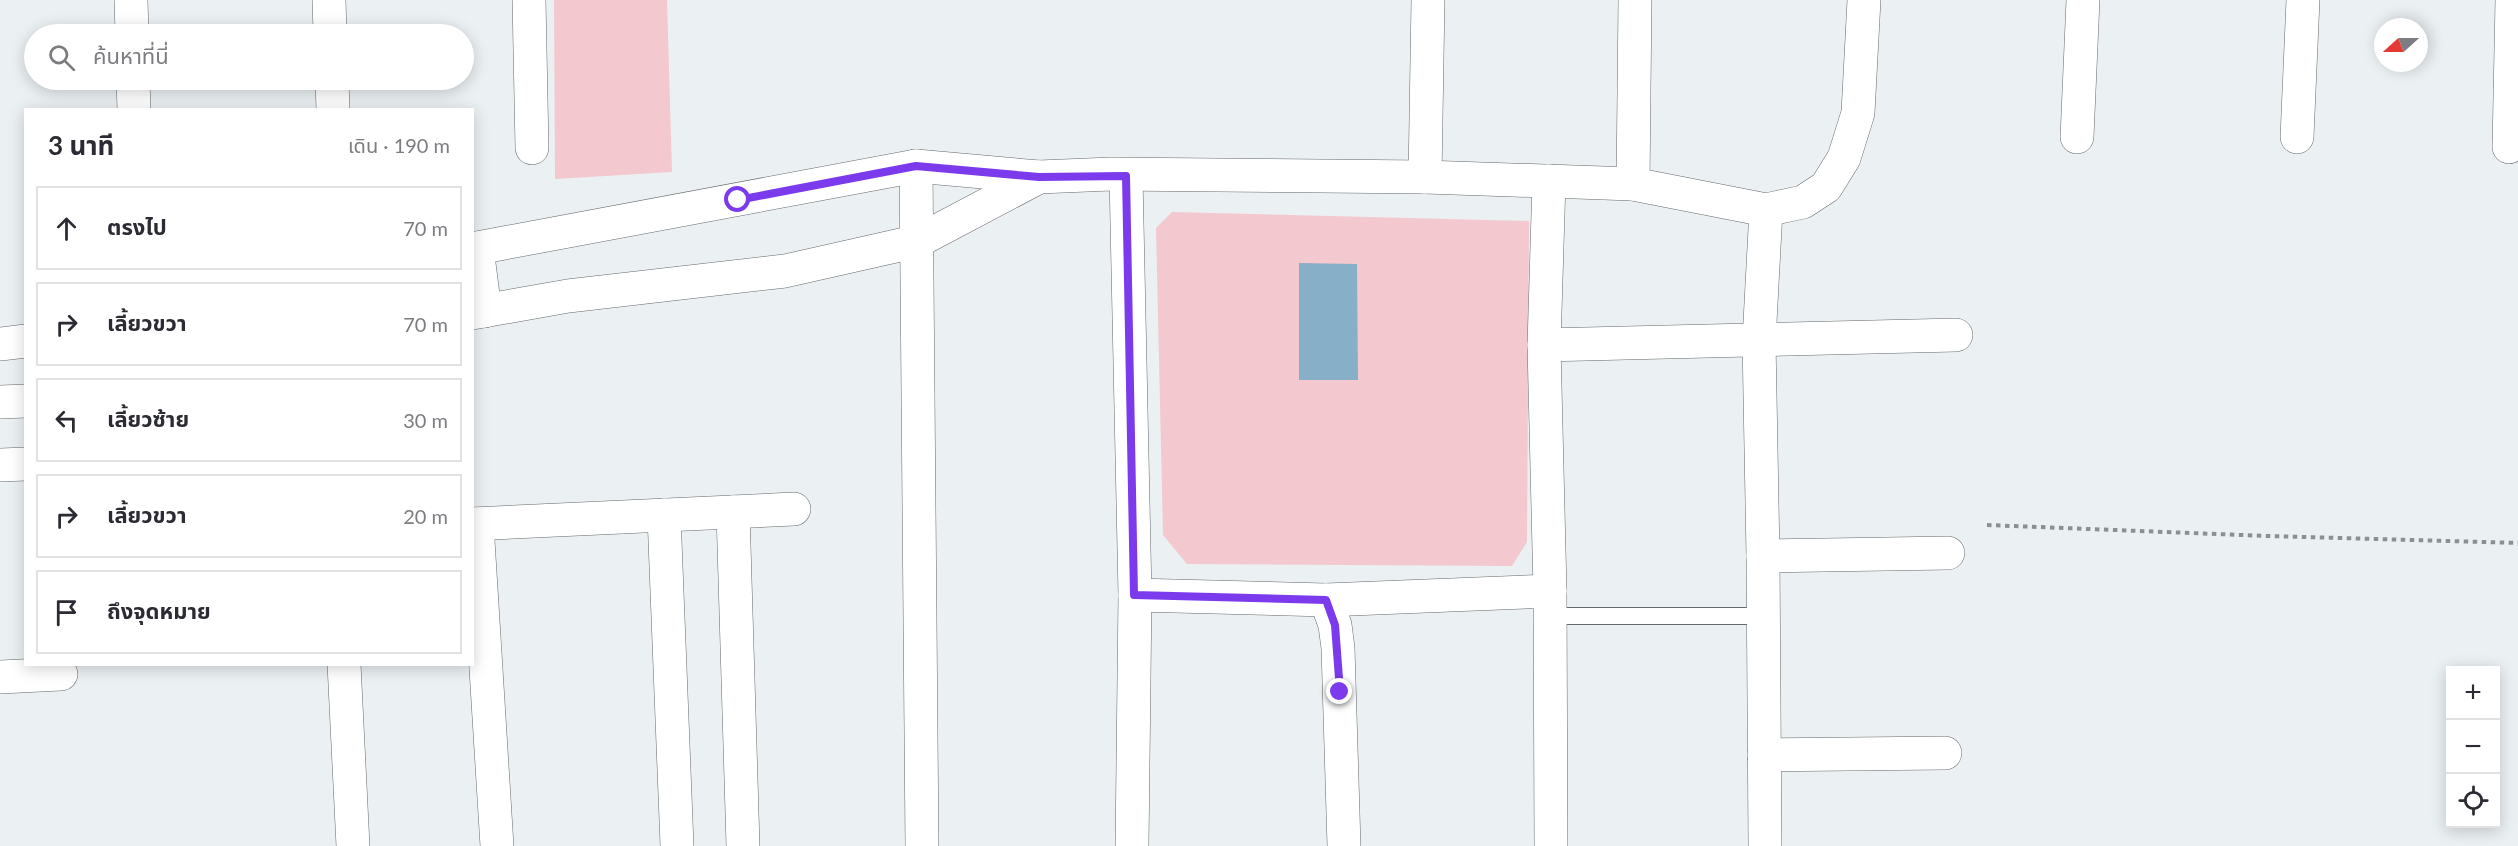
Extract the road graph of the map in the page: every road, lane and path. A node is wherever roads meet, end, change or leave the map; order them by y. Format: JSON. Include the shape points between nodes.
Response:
{"nodes":[{"id":1,"x":131,"y":0,"type":"edge"},
{"id":2,"x":329,"y":0,"type":"edge"},
{"id":3,"x":529,"y":0,"type":"edge"},
{"id":4,"x":1428,"y":0,"type":"edge"},
{"id":5,"x":1635,"y":0,"type":"edge"},
{"id":6,"x":1864,"y":0,"type":"edge"},
{"id":7,"x":2083,"y":0,"type":"edge"},
{"id":8,"x":2303,"y":0,"type":"edge"},
{"id":9,"x":2512,"y":0,"type":"edge"},
{"id":10,"x":132,"y":24,"type":"edge"},
{"id":11,"x":330,"y":24,"type":"edge"},
{"id":12,"x":133,"y":90,"type":"edge"},
{"id":13,"x":332,"y":90,"type":"edge"},
{"id":14,"x":134,"y":108,"type":"edge"},
{"id":15,"x":333,"y":108,"type":"edge"},
{"id":16,"x":2077,"y":137,"type":"dead end"},
{"id":17,"x":2296,"y":137,"type":"dead end"},
{"id":18,"x":2509,"y":147,"type":"dead end"},
{"id":19,"x":532,"y":148,"type":"dead end"},
{"id":20,"x":916,"y":166,"type":"junction"},
{"id":21,"x":1126,"y":176,"type":"junction"},
{"id":22,"x":1039,"y":177,"type":"junction"},
{"id":23,"x":1425,"y":177,"type":"junction"},
{"id":24,"x":1549,"y":181,"type":"junction"},
{"id":25,"x":1633,"y":184,"type":"junction"},
{"id":26,"x":1766,"y":210,"type":"junction"},
{"id":27,"x":918,"y":241,"type":"junction"},
{"id":28,"x":475,"y":249,"type":"edge"},
{"id":29,"x":479,"y":312,"type":"edge"},
{"id":30,"x":1956,"y":335,"type":"dead end"},
{"id":31,"x":24,"y":341,"type":"edge"},
{"id":32,"x":1759,"y":341,"type":"junction"},
{"id":33,"x":0,"y":344,"type":"edge"},
{"id":34,"x":1544,"y":345,"type":"junction"},
{"id":35,"x":24,"y":401,"type":"edge"},
{"id":36,"x":0,"y":402,"type":"edge"},
{"id":37,"x":24,"y":464,"type":"edge"},
{"id":38,"x":0,"y":465,"type":"edge"},
{"id":39,"x":794,"y":509,"type":"dead end"},
{"id":40,"x":733,"y":512,"type":"junction"},
{"id":41,"x":664,"y":515,"type":"junction"},
{"id":42,"x":475,"y":524,"type":"edge"},
{"id":43,"x":1987,"y":525,"type":"dead end"},
{"id":44,"x":2518,"y":543,"type":"edge"},
{"id":45,"x":1948,"y":553,"type":"dead end"},
{"id":46,"x":1763,"y":556,"type":"junction"},
{"id":47,"x":1134,"y":595,"type":"junction"},
{"id":48,"x":1326,"y":600,"type":"junction"},
{"id":49,"x":1550,"y":603,"type":"junction"},
{"id":50,"x":1763,"y":616,"type":"junction"},
{"id":51,"x":344,"y":666,"type":"edge"},
{"id":52,"x":61,"y":674,"type":"dead end"},
{"id":53,"x":0,"y":677,"type":"edge"},
{"id":54,"x":1946,"y":753,"type":"dead end"},
{"id":55,"x":1764,"y":755,"type":"junction"},
{"id":56,"x":353,"y":846,"type":"edge"},
{"id":57,"x":497,"y":846,"type":"edge"},
{"id":58,"x":677,"y":846,"type":"edge"},
{"id":59,"x":743,"y":846,"type":"edge"},
{"id":60,"x":922,"y":846,"type":"edge"},
{"id":61,"x":1132,"y":846,"type":"edge"},
{"id":62,"x":1344,"y":846,"type":"edge"},
{"id":63,"x":1551,"y":846,"type":"edge"},
{"id":64,"x":1765,"y":846,"type":"edge"}],
"edges":[{"from":1,"to":10,"type":"street"},
{"from":2,"to":11,"type":"street"},
{"from":3,"to":19,"type":"street"},
{"from":4,"to":23,"type":"street"},
{"from":5,"to":25,"type":"street"},
{"from":6,"to":26,"type":"street","via":[[1858,113],[1844,159],[1826,187],[1803,202]]},
{"from":7,"to":16,"type":"street"},
{"from":8,"to":17,"type":"street"},
{"from":9,"to":18,"type":"street"},
{"from":12,"to":14,"type":"street"},
{"from":13,"to":15,"type":"street"},
{"from":20,"to":22,"type":"street"},
{"from":20,"to":27,"type":"street"},
{"from":20,"to":28,"type":"street"},
{"from":21,"to":22,"type":"street"},
{"from":21,"to":23,"type":"street"},
{"from":21,"to":47,"type":"street"},
{"from":22,"to":27,"type":"street"},
{"from":23,"to":24,"type":"street"},
{"from":24,"to":25,"type":"street"},
{"from":24,"to":34,"type":"street"},
{"from":25,"to":26,"type":"street"},
{"from":26,"to":32,"type":"street"},
{"from":27,"to":29,"type":"street","via":[[784,271],[568,296]]},
{"from":27,"to":60,"type":"street"},
{"from":28,"to":29,"type":"street"},
{"from":30,"to":32,"type":"street"},
{"from":31,"to":33,"type":"street"},
{"from":32,"to":34,"type":"street"},
{"from":32,"to":46,"type":"street"},
{"from":34,"to":49,"type":"street"},
{"from":35,"to":36,"type":"street"},
{"from":37,"to":38,"type":"street"},
{"from":39,"to":40,"type":"street"},
{"from":40,"to":41,"type":"street"},
{"from":40,"to":59,"type":"street"},
{"from":41,"to":42,"type":"street"},
{"from":41,"to":58,"type":"street"},
{"from":42,"to":57,"type":"street"},
{"from":43,"to":44,"type":"path"},
{"from":45,"to":46,"type":"street"},
{"from":46,"to":50,"type":"street"},
{"from":47,"to":48,"type":"street"},
{"from":47,"to":61,"type":"street"},
{"from":48,"to":49,"type":"street"},
{"from":48,"to":62,"type":"street","via":[[1338,648]]},
{"from":49,"to":50,"type":"lane"},
{"from":49,"to":63,"type":"street"},
{"from":50,"to":55,"type":"street"},
{"from":51,"to":56,"type":"street"},
{"from":52,"to":53,"type":"street"},
{"from":54,"to":55,"type":"street"},
{"from":55,"to":64,"type":"street"}]}
